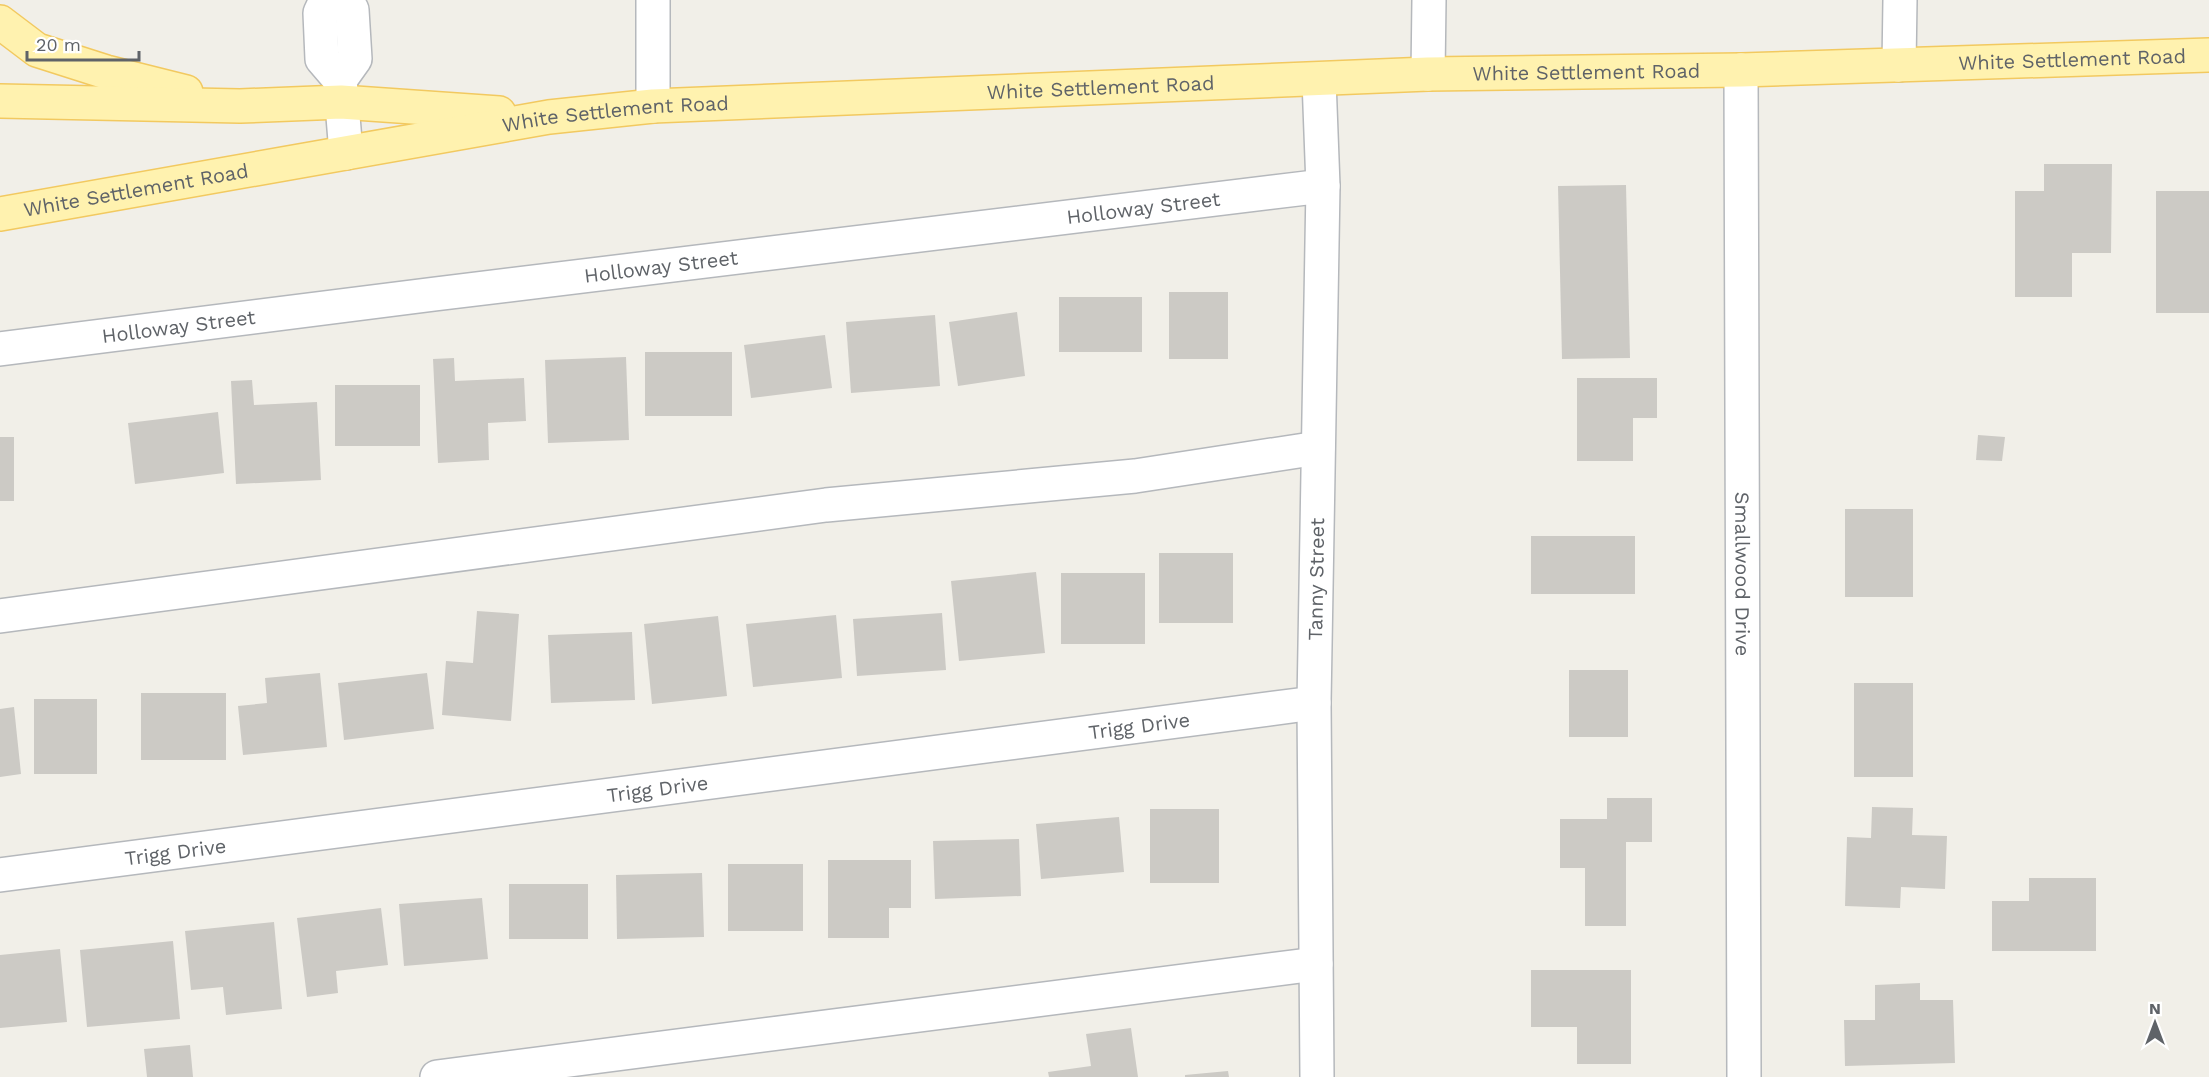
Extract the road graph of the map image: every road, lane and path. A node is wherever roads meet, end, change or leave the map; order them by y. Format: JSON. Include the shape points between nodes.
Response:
{"nodes":[{"id":1,"x":326,"y":0,"type":"edge"},
{"id":2,"x":347,"y":0,"type":"edge"},
{"id":3,"x":653,"y":0,"type":"edge"},
{"id":4,"x":1429,"y":0,"type":"edge"},
{"id":5,"x":1900,"y":0,"type":"edge"},
{"id":6,"x":0,"y":22,"type":"edge"},
{"id":7,"x":2209,"y":55,"type":"edge"},
{"id":8,"x":1899,"y":65,"type":"junction"},
{"id":9,"x":1741,"y":70,"type":"junction"},
{"id":10,"x":1428,"y":74,"type":"junction"},
{"id":11,"x":1319,"y":80,"type":"junction"},
{"id":12,"x":341,"y":92,"type":"junction"},
{"id":13,"x":0,"y":101,"type":"edge"},
{"id":14,"x":240,"y":106,"type":"junction"},
{"id":15,"x":653,"y":106,"type":"junction"},
{"id":16,"x":549,"y":117,"type":"junction"},
{"id":17,"x":346,"y":153,"type":"junction"},
{"id":18,"x":1323,"y":186,"type":"junction"},
{"id":19,"x":0,"y":214,"type":"edge"},
{"id":20,"x":0,"y":349,"type":"edge"},
{"id":21,"x":1318,"y":448,"type":"junction"},
{"id":22,"x":0,"y":616,"type":"edge"},
{"id":23,"x":1314,"y":703,"type":"junction"},
{"id":24,"x":0,"y":875,"type":"edge"},
{"id":25,"x":1316,"y":964,"type":"junction"},
{"id":26,"x":437,"y":1077,"type":"edge"},
{"id":27,"x":1317,"y":1077,"type":"edge"},
{"id":28,"x":1744,"y":1077,"type":"edge"}],
"edges":[{"from":1,"to":12,"type":"street","via":[[320,13],[322,59]]},
{"from":2,"to":12,"type":"street","via":[[352,10],[355,59]]},
{"from":3,"to":15,"type":"street"},
{"from":4,"to":10,"type":"street"},
{"from":5,"to":8,"type":"street"},
{"from":6,"to":14,"type":"main road","via":[[37,50]]},
{"from":7,"to":8,"type":"main road","name":"White Settlement Road"},
{"from":8,"to":9,"type":"main road","name":"White Settlement Road"},
{"from":9,"to":10,"type":"main road","name":"White Settlement Road"},
{"from":9,"to":28,"type":"street","name":"Smallwood Drive"},
{"from":10,"to":11,"type":"main road","name":"White Settlement Road"},
{"from":11,"to":15,"type":"main road","name":"White Settlement Road"},
{"from":11,"to":18,"type":"street","name":"Tanny Street"},
{"from":12,"to":14,"type":"main road"},
{"from":12,"to":16,"type":"main road"},
{"from":12,"to":17,"type":"street"},
{"from":13,"to":14,"type":"main road"},
{"from":15,"to":16,"type":"main road","name":"White Settlement Road"},
{"from":16,"to":17,"type":"main road","name":"White Settlement Road"},
{"from":17,"to":19,"type":"main road","name":"White Settlement Road"},
{"from":18,"to":20,"type":"street","name":"Holloway Street"},
{"from":18,"to":21,"type":"street","name":"Tanny Street"},
{"from":21,"to":22,"type":"street","via":[[1135,476],[826,505]]},
{"from":21,"to":23,"type":"street","name":"Tanny Street"},
{"from":23,"to":24,"type":"street","name":"Trigg Drive"},
{"from":23,"to":25,"type":"street","name":"Tanny Street"},
{"from":25,"to":26,"type":"street"},
{"from":25,"to":27,"type":"street","name":"Tanny Street"}]}
